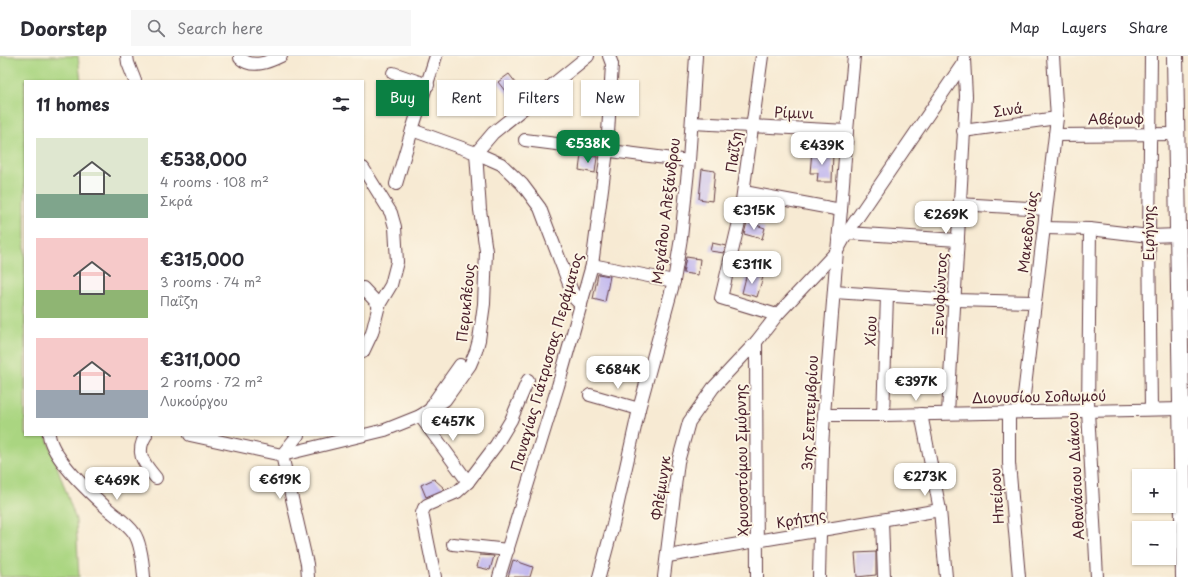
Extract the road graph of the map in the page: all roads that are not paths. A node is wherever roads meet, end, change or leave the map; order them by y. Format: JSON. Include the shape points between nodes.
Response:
{"nodes":[{"id":1,"x":127,"y":56,"type":"edge"},
{"id":2,"x":240,"y":56,"type":"edge"},
{"id":3,"x":281,"y":56,"type":"edge"},
{"id":4,"x":436,"y":56,"type":"edge"},
{"id":5,"x":588,"y":56,"type":"edge"},
{"id":6,"x":609,"y":56,"type":"edge"},
{"id":7,"x":696,"y":56,"type":"edge"},
{"id":8,"x":762,"y":56,"type":"edge"},
{"id":9,"x":854,"y":56,"type":"edge"},
{"id":10,"x":1053,"y":56,"type":"edge"},
{"id":11,"x":1151,"y":56,"type":"edge"},
{"id":12,"x":1176,"y":56,"type":"edge"},
{"id":13,"x":964,"y":59,"type":"edge"},
{"id":14,"x":392,"y":73,"type":"dead end"},
{"id":15,"x":135,"y":80,"type":"edge"},
{"id":16,"x":413,"y":80,"type":"edge"},
{"id":17,"x":429,"y":81,"type":"edge"},
{"id":18,"x":417,"y":116,"type":"edge"},
{"id":19,"x":1057,"y":118,"type":"junction"},
{"id":20,"x":692,"y":123,"type":"junction"},
{"id":21,"x":752,"y":127,"type":"junction"},
{"id":22,"x":412,"y":130,"type":"junction"},
{"id":23,"x":847,"y":131,"type":"junction"},
{"id":24,"x":963,"y":131,"type":"junction"},
{"id":25,"x":1150,"y":133,"type":"junction"},
{"id":26,"x":1177,"y":134,"type":"junction"},
{"id":27,"x":1055,"y":135,"type":"junction"},
{"id":28,"x":525,"y":140,"type":"dead end"},
{"id":29,"x":607,"y":151,"type":"junction"},
{"id":30,"x":476,"y":154,"type":"junction"},
{"id":31,"x":689,"y":162,"type":"junction"},
{"id":32,"x":364,"y":170,"type":"edge"},
{"id":33,"x":396,"y":184,"type":"dead end"},
{"id":34,"x":744,"y":192,"type":"junction"},
{"id":35,"x":959,"y":204,"type":"junction"},
{"id":36,"x":1046,"y":209,"type":"junction"},
{"id":37,"x":841,"y":210,"type":"junction"},
{"id":38,"x":1044,"y":228,"type":"junction"},
{"id":39,"x":1090,"y":229,"type":"junction"},
{"id":40,"x":847,"y":233,"type":"junction"},
{"id":41,"x":1179,"y":235,"type":"junction"},
{"id":42,"x":1149,"y":236,"type":"junction"},
{"id":43,"x":958,"y":240,"type":"junction"},
{"id":44,"x":837,"y":251,"type":"junction"},
{"id":45,"x":592,"y":265,"type":"junction"},
{"id":46,"x":674,"y":281,"type":"junction"},
{"id":47,"x":364,"y":289,"type":"edge"},
{"id":48,"x":834,"y":292,"type":"junction"},
{"id":49,"x":887,"y":296,"type":"junction"},
{"id":50,"x":955,"y":300,"type":"junction"},
{"id":51,"x":1034,"y":302,"type":"junction"},
{"id":52,"x":379,"y":305,"type":"junction"},
{"id":53,"x":581,"y":305,"type":"junction"},
{"id":54,"x":777,"y":315,"type":"junction"},
{"id":55,"x":756,"y":342,"type":"junction"},
{"id":56,"x":364,"y":350,"type":"edge"},
{"id":57,"x":528,"y":380,"type":"dead end"},
{"id":58,"x":590,"y":395,"type":"dead end"},
{"id":59,"x":1182,"y":408,"type":"junction"},
{"id":60,"x":639,"y":409,"type":"junction"},
{"id":61,"x":1151,"y":409,"type":"junction"},
{"id":62,"x":1088,"y":411,"type":"junction"},
{"id":63,"x":1022,"y":412,"type":"junction"},
{"id":64,"x":1009,"y":413,"type":"junction"},
{"id":65,"x":921,"y":414,"type":"junction"},
{"id":66,"x":948,"y":414,"type":"junction"},
{"id":67,"x":824,"y":415,"type":"junction"},
{"id":68,"x":883,"y":415,"type":"junction"},
{"id":69,"x":420,"y":416,"type":"junction"},
{"id":70,"x":364,"y":435,"type":"edge"},
{"id":71,"x":49,"y":436,"type":"edge"},
{"id":72,"x":145,"y":436,"type":"edge"},
{"id":73,"x":195,"y":436,"type":"edge"},
{"id":74,"x":297,"y":436,"type":"edge"},
{"id":75,"x":360,"y":436,"type":"edge"},
{"id":76,"x":282,"y":455,"type":"junction"},
{"id":77,"x":156,"y":478,"type":"dead end"},
{"id":78,"x":468,"y":482,"type":"junction"},
{"id":79,"x":940,"y":510,"type":"junction"},
{"id":80,"x":882,"y":520,"type":"junction"},
{"id":81,"x":820,"y":530,"type":"junction"},
{"id":82,"x":758,"y":541,"type":"junction"},
{"id":83,"x":453,"y":544,"type":"dead end"},
{"id":84,"x":508,"y":550,"type":"junction"},
{"id":85,"x":668,"y":556,"type":"junction"},
{"id":86,"x":144,"y":577,"type":"edge"},
{"id":87,"x":308,"y":577,"type":"edge"},
{"id":88,"x":435,"y":577,"type":"edge"},
{"id":89,"x":499,"y":577,"type":"edge"},
{"id":90,"x":599,"y":577,"type":"edge"},
{"id":91,"x":664,"y":577,"type":"edge"},
{"id":92,"x":758,"y":577,"type":"edge"},
{"id":93,"x":819,"y":577,"type":"edge"},
{"id":94,"x":884,"y":577,"type":"edge"},
{"id":95,"x":946,"y":577,"type":"edge"},
{"id":96,"x":1019,"y":577,"type":"edge"},
{"id":97,"x":1097,"y":577,"type":"edge"},
{"id":98,"x":1184,"y":577,"type":"edge"}],
"edges":[{"from":1,"to":15,"type":"street"},
{"from":2,"to":3,"type":"street","via":[[244,61],[258,64]]},
{"from":4,"to":17,"type":"street"},
{"from":5,"to":30,"type":"street","via":[[493,133]]},
{"from":6,"to":29,"type":"street","name":"Παναγίας Γιάτρισσας Περάματος","via":[[612,64]]},
{"from":7,"to":20,"type":"street","name":"Μεγάλου Αλεξάνδρου"},
{"from":8,"to":21,"type":"street","name":"Παΐζη"},
{"from":9,"to":23,"type":"street","name":"3ης Σεπτεμβρίου"},
{"from":10,"to":19,"type":"street","name":"Μακεδονίας"},
{"from":11,"to":25,"type":"street","name":"Ειρήνης"},
{"from":12,"to":26,"type":"main road","name":"Ειρήνης"},
{"from":13,"to":24,"type":"street","name":"Ξενοφώντος","via":[[966,96]]},
{"from":13,"to":40,"type":"street"},
{"from":14,"to":16,"type":"street"},
{"from":18,"to":22,"type":"street"},
{"from":19,"to":24,"type":"street","name":"Σινά"},
{"from":19,"to":27,"type":"street","name":"Μακεδονίας"},
{"from":20,"to":21,"type":"street","name":"Ρίμινι"},
{"from":20,"to":31,"type":"street","name":"Μεγάλου Αλεξάνδρου"},
{"from":21,"to":23,"type":"street","name":"Ρίμινι"},
{"from":21,"to":34,"type":"street","name":"Παΐζη"},
{"from":22,"to":30,"type":"street"},
{"from":22,"to":33,"type":"street"},
{"from":23,"to":37,"type":"street","name":"3ης Σεπτεμβρίου"},
{"from":24,"to":35,"type":"street","name":"Ξενοφώντος"},
{"from":25,"to":26,"type":"street","name":"Αβέρωφ"},
{"from":25,"to":27,"type":"street","name":"Αβέρωφ"},
{"from":25,"to":42,"type":"street","name":"Ειρήνης"},
{"from":26,"to":41,"type":"main road","name":"Ειρήνης"},
{"from":27,"to":36,"type":"street","name":"Μακεδονίας"},
{"from":28,"to":29,"type":"street"},
{"from":29,"to":31,"type":"street"},
{"from":29,"to":45,"type":"street","name":"Παναγίας Γιάτρισσας Περάματος"},
{"from":30,"to":53,"type":"street","via":[[500,164],[522,184],[540,208],[575,299]]},
{"from":30,"to":69,"type":"street","name":"Περικλέους","via":[[486,251],[484,304],[479,340],[470,365],[451,393],[445,400]]},
{"from":31,"to":46,"type":"street","name":"Μεγάλου Αλεξάνδρου"},
{"from":32,"to":52,"type":"street","via":[[391,214],[395,227],[397,262],[391,285]]},
{"from":34,"to":37,"type":"street"},
{"from":34,"to":54,"type":"street","name":"Παΐζη","via":[[720,298]]},
{"from":35,"to":36,"type":"street"},
{"from":35,"to":43,"type":"street","name":"Ξενοφώντος"},
{"from":36,"to":38,"type":"street","name":"Μακεδονίας"},
{"from":37,"to":44,"type":"street","name":"3ης Σεπτεμβρίου"},
{"from":38,"to":39,"type":"street"},
{"from":38,"to":51,"type":"street","name":"Μακεδονίας"},
{"from":39,"to":42,"type":"street"},
{"from":39,"to":62,"type":"street","name":"Αθανάσιου Διάκου"},
{"from":40,"to":43,"type":"street"},
{"from":40,"to":44,"type":"street"},
{"from":41,"to":42,"type":"street"},
{"from":41,"to":59,"type":"main road","name":"Ειρήνης"},
{"from":42,"to":61,"type":"street","name":"Ειρήνης"},
{"from":43,"to":50,"type":"street","name":"Ξενοφώντος"},
{"from":44,"to":48,"type":"street","name":"3ης Σεπτεμβρίου"},
{"from":44,"to":54,"type":"street","name":"Φλέμινγκ"},
{"from":45,"to":46,"type":"street"},
{"from":45,"to":53,"type":"street","name":"Παναγίας Γιάτρισσας Περάματος"},
{"from":46,"to":60,"type":"street","name":"Μεγάλου Αλεξάνδρου"},
{"from":47,"to":52,"type":"street"},
{"from":48,"to":49,"type":"street"},
{"from":48,"to":67,"type":"street","name":"3ης Σεπτεμβρίου"},
{"from":49,"to":50,"type":"street"},
{"from":49,"to":68,"type":"street","name":"Χίου"},
{"from":50,"to":51,"type":"street"},
{"from":50,"to":66,"type":"street","name":"Ξενοφώντος"},
{"from":51,"to":63,"type":"street","name":"Μακεδονίας"},
{"from":52,"to":56,"type":"street","via":[[372,333]]},
{"from":53,"to":84,"type":"street","name":"Παναγίας Γιάτρισσας Περάματος"},
{"from":54,"to":55,"type":"street","name":"Φλέμινγκ"},
{"from":55,"to":82,"type":"street","name":"Χρυσοστόμου Σμύρνης"},
{"from":55,"to":85,"type":"street","name":"Φλέμινγκ","via":[[713,388],[689,422],[678,462]]},
{"from":57,"to":78,"type":"street","via":[[511,420]]},
{"from":58,"to":60,"type":"street"},
{"from":59,"to":61,"type":"street","name":"Διονυσίου Σολωμού"},
{"from":59,"to":98,"type":"main road","name":"Ειρήνης"},
{"from":60,"to":90,"type":"street","name":"Μεγάλου Αλεξάνδρου"},
{"from":61,"to":62,"type":"street","name":"Διονυσίου Σολωμού"},
{"from":62,"to":63,"type":"street","name":"Διονυσίου Σολωμού"},
{"from":62,"to":97,"type":"street","name":"Αθανάσιου Διάκου"},
{"from":63,"to":64,"type":"street","name":"Διονυσίου Σολωμού"},
{"from":64,"to":66,"type":"street","name":"Διονυσίου Σολωμού"},
{"from":64,"to":96,"type":"street","name":"Ηπείρου","via":[[1010,463]]},
{"from":65,"to":66,"type":"street","name":"Διονυσίου Σολωμού"},
{"from":65,"to":68,"type":"street","name":"Διονυσίου Σολωμού"},
{"from":65,"to":79,"type":"street"},
{"from":67,"to":68,"type":"street","name":"Διονυσίου Σολωμού"},
{"from":67,"to":81,"type":"street","name":"3ης Σεπτεμβρίου"},
{"from":69,"to":70,"type":"street","name":"Περικλέους"},
{"from":69,"to":78,"type":"street"},
{"from":71,"to":86,"type":"street","via":[[57,454],[67,467],[134,533]]},
{"from":72,"to":77,"type":"street","via":[[140,453],[143,462]]},
{"from":73,"to":76,"type":"street","name":"Περικλέους"},
{"from":74,"to":76,"type":"street"},
{"from":75,"to":76,"type":"street","name":"Περικλέους"},
{"from":76,"to":87,"type":"street"},
{"from":78,"to":88,"type":"street","via":[[457,492],[427,505],[422,513]]},
{"from":79,"to":80,"type":"street","name":"Κρήτης"},
{"from":79,"to":95,"type":"street"},
{"from":80,"to":81,"type":"street","name":"Κρήτης"},
{"from":80,"to":94,"type":"street"},
{"from":81,"to":82,"type":"street","name":"Κρήτης"},
{"from":81,"to":93,"type":"street","name":"3ης Σεπτεμβρίου"},
{"from":82,"to":85,"type":"street","name":"Κρήτης"},
{"from":82,"to":92,"type":"street","name":"Χρυσοστόμου Σμύρνης"},
{"from":83,"to":84,"type":"street"},
{"from":84,"to":89,"type":"street","name":"Παναγίας Γιάτρισσας Περάματος"},
{"from":85,"to":91,"type":"street","name":"Φλέμινγκ"}]}
